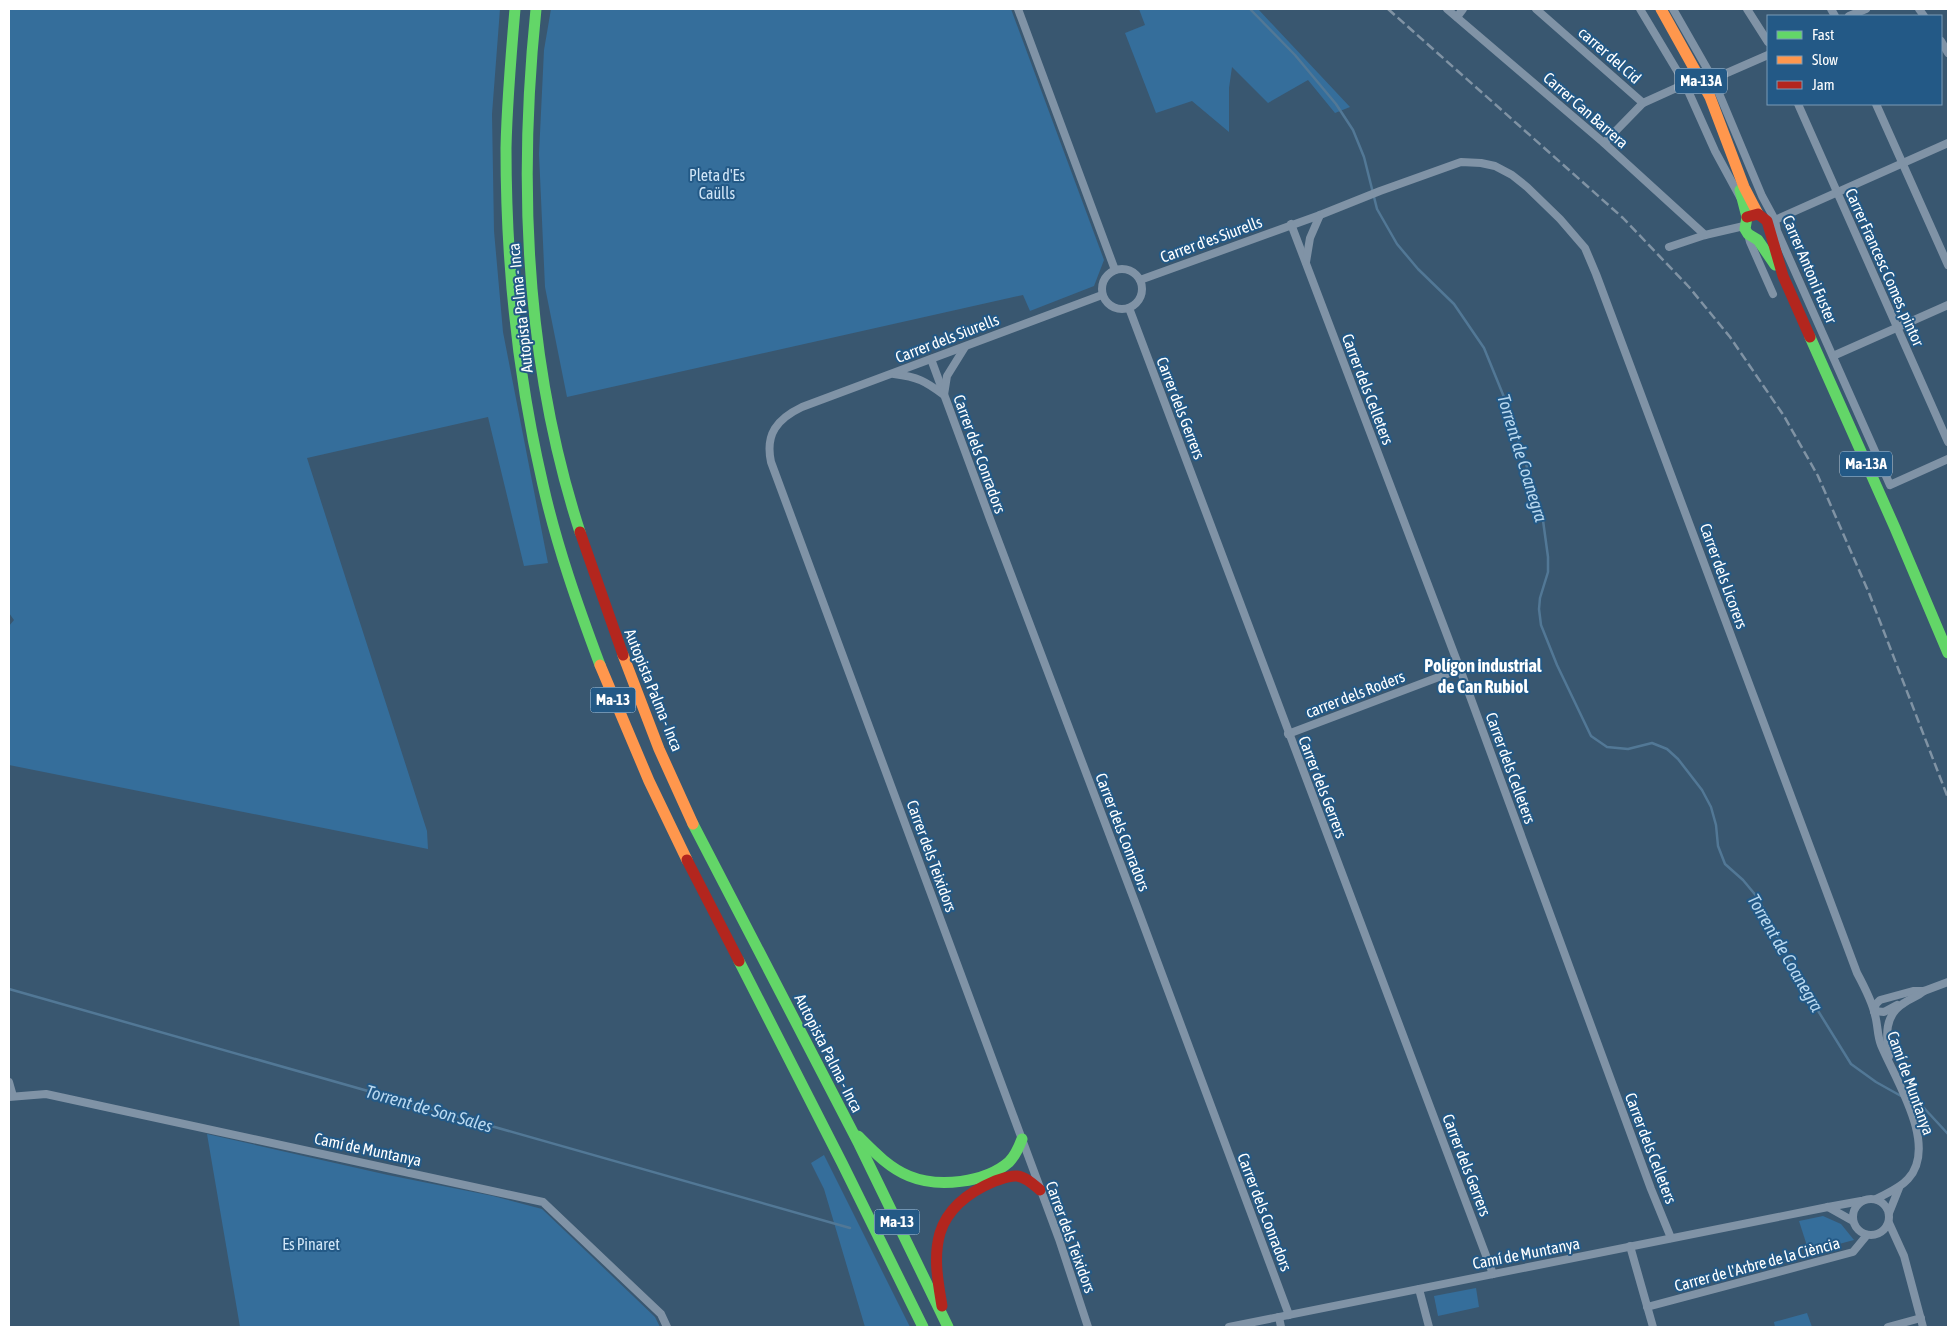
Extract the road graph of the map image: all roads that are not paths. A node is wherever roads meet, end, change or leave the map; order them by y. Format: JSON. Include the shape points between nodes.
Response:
{"nodes":[{"id":1,"x":515,"y":9,"type":"edge"},
{"id":2,"x":536,"y":9,"type":"edge"},
{"id":3,"x":1018,"y":9,"type":"edge"},
{"id":4,"x":1447,"y":9,"type":"edge"},
{"id":5,"x":1463,"y":9,"type":"edge"},
{"id":6,"x":1536,"y":9,"type":"edge"},
{"id":7,"x":1640,"y":9,"type":"edge"},
{"id":8,"x":1661,"y":9,"type":"edge"},
{"id":9,"x":1673,"y":9,"type":"edge"},
{"id":10,"x":1747,"y":9,"type":"edge"},
{"id":11,"x":1866,"y":9,"type":"edge"},
{"id":12,"x":1851,"y":15,"type":"edge"},
{"id":13,"x":1457,"y":17,"type":"junction"},
{"id":14,"x":1767,"y":40,"type":"edge"},
{"id":15,"x":1767,"y":55,"type":"edge"},
{"id":16,"x":1712,"y":79,"type":"junction"},
{"id":17,"x":1685,"y":84,"type":"junction"},
{"id":18,"x":1643,"y":103,"type":"junction"},
{"id":19,"x":1798,"y":105,"type":"edge"},
{"id":20,"x":1876,"y":105,"type":"edge"},
{"id":21,"x":1604,"y":143,"type":"junction"},
{"id":22,"x":1948,"y":143,"type":"edge"},
{"id":23,"x":1904,"y":164,"type":"junction"},
{"id":24,"x":1838,"y":193,"type":"junction"},
{"id":25,"x":1320,"y":214,"type":"junction"},
{"id":26,"x":1749,"y":223,"type":"junction"},
{"id":27,"x":1291,"y":224,"type":"junction"},
{"id":28,"x":1771,"y":224,"type":"junction"},
{"id":29,"x":1705,"y":235,"type":"junction"},
{"id":30,"x":1669,"y":247,"type":"dead end"},
{"id":31,"x":1306,"y":263,"type":"junction"},
{"id":32,"x":1948,"y":265,"type":"edge"},
{"id":33,"x":1115,"y":270,"type":"junction"},
{"id":34,"x":1783,"y":276,"type":"junction"},
{"id":35,"x":1140,"y":280,"type":"junction"},
{"id":36,"x":1773,"y":294,"type":"dead end"},
{"id":37,"x":1102,"y":295,"type":"junction"},
{"id":38,"x":1948,"y":305,"type":"edge"},
{"id":39,"x":1129,"y":308,"type":"junction"},
{"id":40,"x":1897,"y":328,"type":"junction"},
{"id":41,"x":965,"y":346,"type":"junction"},
{"id":42,"x":1833,"y":356,"type":"junction"},
{"id":43,"x":932,"y":359,"type":"junction"},
{"id":44,"x":892,"y":374,"type":"junction"},
{"id":45,"x":944,"y":395,"type":"junction"},
{"id":46,"x":802,"y":407,"type":"joint"},
{"id":47,"x":1948,"y":442,"type":"edge"},
{"id":48,"x":1948,"y":459,"type":"edge"},
{"id":49,"x":1948,"y":653,"type":"edge"},
{"id":50,"x":1460,"y":669,"type":"junction"},
{"id":51,"x":1288,"y":734,"type":"junction"},
{"id":52,"x":1948,"y":982,"type":"edge"},
{"id":53,"x":1924,"y":991,"type":"junction"},
{"id":54,"x":1904,"y":1003,"type":"junction"},
{"id":55,"x":1874,"y":1011,"type":"junction"},
{"id":56,"x":1889,"y":1060,"type":"junction"},
{"id":57,"x":9,"y":1082,"type":"edge"},
{"id":58,"x":11,"y":1096,"type":"edge"},
{"id":59,"x":849,"y":1127,"type":"junction"},
{"id":60,"x":1022,"y":1139,"type":"junction"},
{"id":61,"x":1899,"y":1188,"type":"junction"},
{"id":62,"x":1040,"y":1190,"type":"junction"},
{"id":63,"x":1876,"y":1199,"type":"junction"},
{"id":64,"x":1861,"y":1202,"type":"junction"},
{"id":65,"x":1828,"y":1206,"type":"junction"},
{"id":66,"x":1889,"y":1213,"type":"junction"},
{"id":67,"x":1853,"y":1221,"type":"junction"},
{"id":68,"x":1889,"y":1223,"type":"junction"},
{"id":69,"x":1868,"y":1235,"type":"junction"},
{"id":70,"x":1671,"y":1238,"type":"junction"},
{"id":71,"x":1630,"y":1246,"type":"junction"},
{"id":72,"x":1493,"y":1274,"type":"junction"},
{"id":73,"x":1419,"y":1289,"type":"junction"},
{"id":74,"x":1647,"y":1307,"type":"junction"},
{"id":75,"x":1289,"y":1315,"type":"junction"},
{"id":76,"x":1279,"y":1317,"type":"junction"},
{"id":77,"x":1920,"y":1318,"type":"junction"},
{"id":78,"x":946,"y":1323,"type":"edge"},
{"id":79,"x":667,"y":1327,"type":"edge"},
{"id":80,"x":923,"y":1327,"type":"edge"},
{"id":81,"x":1088,"y":1327,"type":"edge"},
{"id":82,"x":1229,"y":1327,"type":"edge"},
{"id":83,"x":1281,"y":1327,"type":"edge"},
{"id":84,"x":1429,"y":1327,"type":"edge"},
{"id":85,"x":1653,"y":1327,"type":"edge"},
{"id":86,"x":1888,"y":1327,"type":"edge"},
{"id":87,"x":1923,"y":1327,"type":"edge"}],
"edges":[{"from":1,"to":80,"type":"main road","name":"Autopista Palma - Inca","number":"Ma-13","via":[[505,151],[510,285],[529,422],[560,552],[601,672],[664,815],[842,1160]]},
{"from":2,"to":59,"type":"main road","name":"Autopista Palma - Inca","number":"Ma-13","via":[[527,120],[529,246],[542,370],[568,494],[622,652],[681,799]]},
{"from":3,"to":33,"type":"street"},
{"from":4,"to":13,"type":"street","name":"Carrer Can Barrera"},
{"from":5,"to":13,"type":"street"},
{"from":6,"to":18,"type":"street","name":"carrer del Cid"},
{"from":7,"to":17,"type":"street"},
{"from":8,"to":26,"type":"main road","number":"Ma-13A","via":[[1710,97],[1734,156]]},
{"from":9,"to":16,"type":"street","name":"Carrer Antoni Fuster"},
{"from":10,"to":14,"type":"street"},
{"from":11,"to":12,"type":"street"},
{"from":13,"to":21,"type":"street","name":"Carrer Can Barrera"},
{"from":15,"to":16,"type":"street"},
{"from":16,"to":28,"type":"street","name":"Carrer Antoni Fuster"},
{"from":17,"to":18,"type":"street"},
{"from":17,"to":26,"type":"street"},
{"from":18,"to":21,"type":"street"},
{"from":19,"to":24,"type":"street","name":"Carrer Francesc Comes, pintor"},
{"from":20,"to":23,"type":"street"},
{"from":21,"to":29,"type":"street","name":"Carrer Can Barrera"},
{"from":22,"to":23,"type":"street"},
{"from":23,"to":24,"type":"street"},
{"from":23,"to":32,"type":"street"},
{"from":24,"to":28,"type":"street"},
{"from":24,"to":40,"type":"street","name":"Carrer Francesc Comes, pintor"},
{"from":25,"to":27,"type":"street"},
{"from":25,"to":31,"type":"street","via":[[1310,238]]},
{"from":25,"to":55,"type":"street","name":"Carrer dels Licorers","via":[[1461,162],[1481,163],[1512,175],[1560,219],[1584,248]]},
{"from":26,"to":28,"type":"main road","number":"Ma-13A","via":[[1763,215]]},
{"from":26,"to":28,"type":"main road","via":[[1761,236]]},
{"from":26,"to":29,"type":"street"},
{"from":26,"to":34,"type":"main road","number":"Ma-13A"},
{"from":26,"to":36,"type":"street","via":[[1750,242]]},
{"from":27,"to":31,"type":"street","name":"Carrer dels Celleters"},
{"from":27,"to":35,"type":"street","name":"Carrer d'es Siurells"},
{"from":28,"to":34,"type":"main road","number":"Ma-13A"},
{"from":28,"to":42,"type":"street","name":"Carrer Antoni Fuster"},
{"from":29,"to":30,"type":"street"},
{"from":31,"to":50,"type":"street","name":"Carrer dels Celleters"},
{"from":33,"to":35,"type":"street","via":[[1132,271]]},
{"from":33,"to":37,"type":"street","via":[[1105,277]]},
{"from":34,"to":49,"type":"main road","number":"Ma-13A"},
{"from":35,"to":39,"type":"street","via":[[1139,300]]},
{"from":37,"to":39,"type":"street","via":[[1115,309]]},
{"from":37,"to":41,"type":"street","name":"Carrer dels Siurells"},
{"from":38,"to":40,"type":"street"},
{"from":39,"to":51,"type":"street","name":"Carrer dels Gerrers"},
{"from":40,"to":42,"type":"street"},
{"from":40,"to":47,"type":"street","name":"Carrer Francesc Comes, pintor"},
{"from":41,"to":43,"type":"street","name":"Carrer dels Siurells"},
{"from":41,"to":45,"type":"street","via":[[947,376]]},
{"from":42,"to":48,"type":"street","name":"Carrer Antoni Fuster","via":[[1890,485]]},
{"from":43,"to":44,"type":"street","name":"Carrer dels Siurells"},
{"from":43,"to":45,"type":"street","name":"Carrer dels Conradors"},
{"from":44,"to":45,"type":"street","via":[[923,380]]},
{"from":44,"to":46,"type":"street","name":"Carrer dels Siurells"},
{"from":45,"to":75,"type":"street","name":"Carrer dels Conradors"},
{"from":46,"to":60,"type":"street","name":"Carrer dels Teixidors","via":[[787,414],[771,435],[768,448],[771,462]]},
{"from":50,"to":51,"type":"street","name":"carrer dels Roders"},
{"from":50,"to":70,"type":"street","name":"Carrer dels Celleters"},
{"from":51,"to":72,"type":"street","name":"Carrer dels Gerrers"},
{"from":52,"to":53,"type":"street"},
{"from":53,"to":54,"type":"street"},
{"from":53,"to":55,"type":"street","via":[[1880,1000]]},
{"from":54,"to":55,"type":"street","via":[[1887,1011]]},
{"from":54,"to":56,"type":"street","via":[[1892,1015],[1886,1029]]},
{"from":55,"to":56,"type":"street","name":"Camí de Muntanya","via":[[1877,1034]]},
{"from":56,"to":61,"type":"street","name":"Camí de Muntanya","via":[[1918,1132],[1920,1148],[1910,1178]]},
{"from":57,"to":58,"type":"street"},
{"from":58,"to":79,"type":"street","name":"Camí de Muntanya","via":[[46,1094],[543,1202],[661,1314]]},
{"from":59,"to":60,"type":"main road","via":[[896,1170],[916,1179],[938,1182],[957,1182],[999,1169],[1010,1161]]},
{"from":59,"to":78,"type":"main road","name":"Autopista Palma - Inca","number":"Ma-13"},
{"from":60,"to":62,"type":"street","name":"Carrer dels Teixidors"},
{"from":61,"to":63,"type":"street","name":"Camí de Muntanya"},
{"from":61,"to":66,"type":"street","name":"Camí de Muntanya"},
{"from":62,"to":78,"type":"main road","via":[[1025,1179],[1007,1177],[976,1190],[949,1214],[936,1248],[936,1269]]},
{"from":62,"to":81,"type":"street","name":"Carrer dels Teixidors"},
{"from":63,"to":64,"type":"street"},
{"from":63,"to":66,"type":"street","via":[[1884,1203]]},
{"from":64,"to":65,"type":"street","name":"Camí de Muntanya"},
{"from":64,"to":67,"type":"street","via":[[1855,1209]]},
{"from":65,"to":67,"type":"street"},
{"from":65,"to":70,"type":"street","name":"Camí de Muntanya"},
{"from":66,"to":68,"type":"street"},
{"from":67,"to":69,"type":"street","via":[[1858,1230]]},
{"from":68,"to":69,"type":"street","via":[[1878,1234]]},
{"from":68,"to":77,"type":"street","via":[[1904,1256]]},
{"from":69,"to":74,"type":"street","name":"Carrer de l'Arbre de la Ciència","via":[[1853,1252]]},
{"from":70,"to":71,"type":"street","name":"Camí de Muntanya"},
{"from":71,"to":72,"type":"street","name":"Camí de Muntanya"},
{"from":71,"to":74,"type":"street"},
{"from":72,"to":73,"type":"street","name":"Camí de Muntanya"},
{"from":73,"to":75,"type":"street","name":"Camí de Muntanya"},
{"from":73,"to":84,"type":"street"},
{"from":74,"to":85,"type":"street"},
{"from":75,"to":76,"type":"street","name":"Camí de Muntanya"},
{"from":76,"to":82,"type":"street","name":"Camí de Muntanya"},
{"from":76,"to":83,"type":"street"},
{"from":77,"to":86,"type":"street"},
{"from":77,"to":87,"type":"street"}]}
